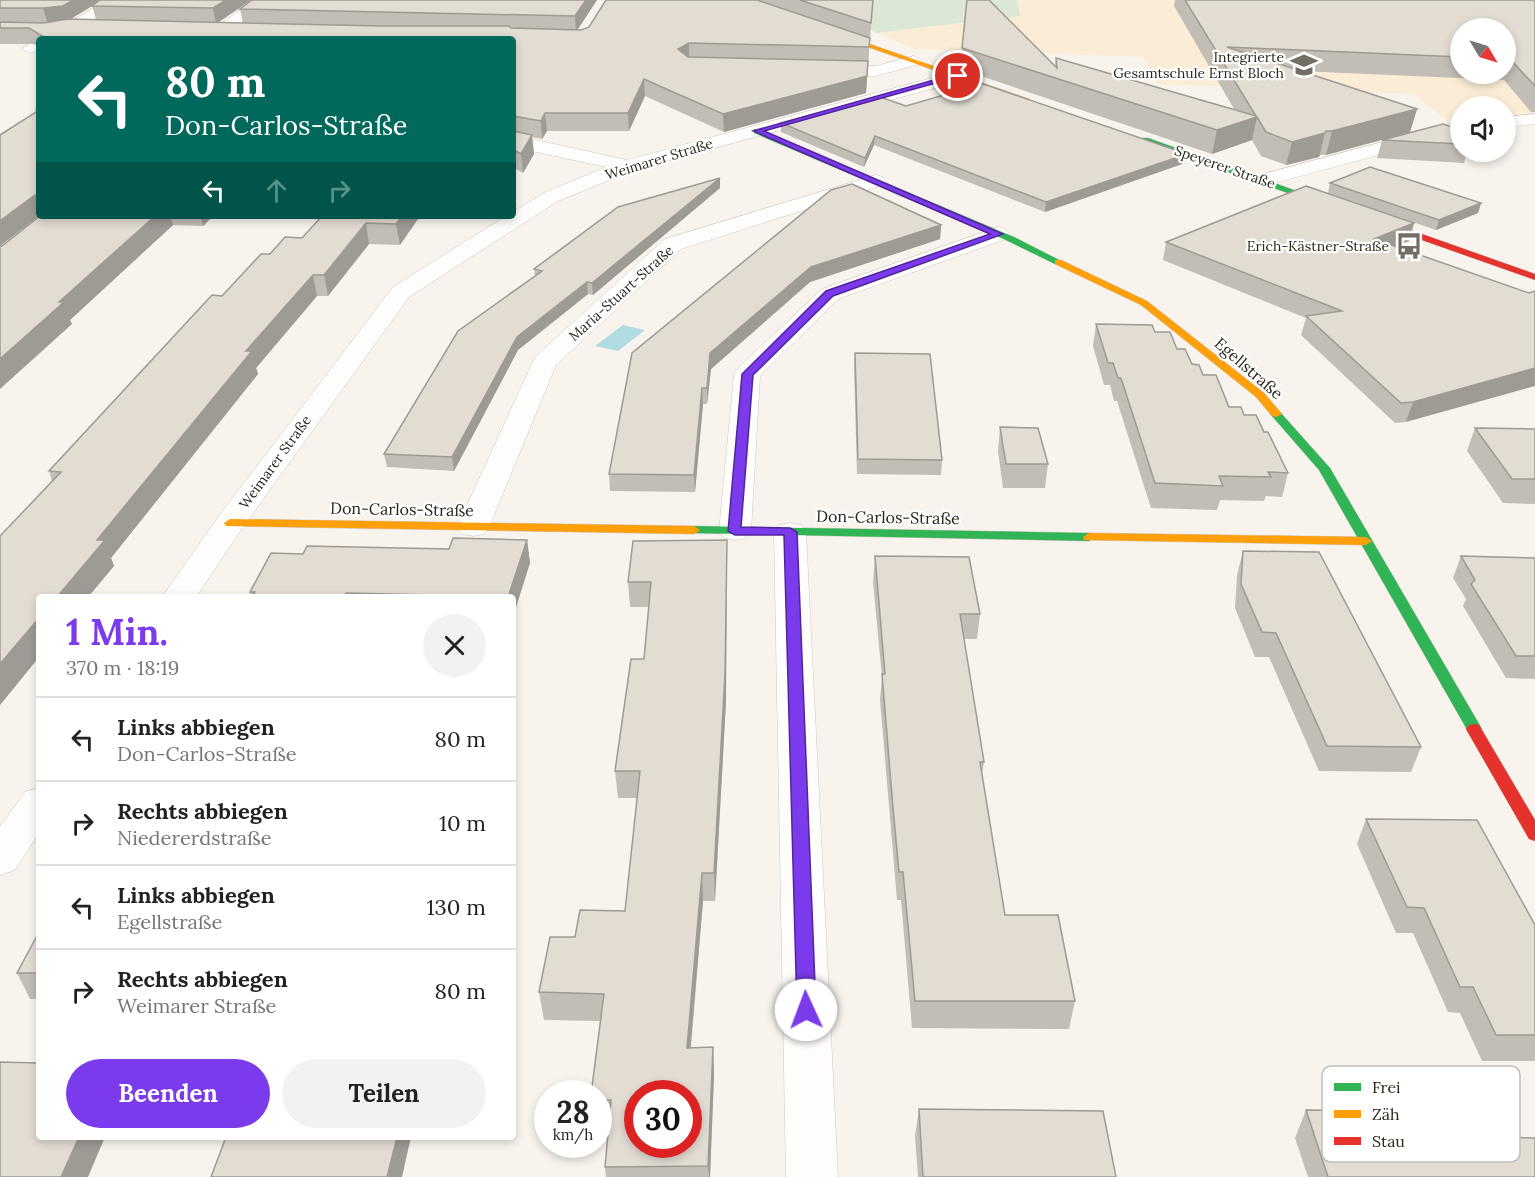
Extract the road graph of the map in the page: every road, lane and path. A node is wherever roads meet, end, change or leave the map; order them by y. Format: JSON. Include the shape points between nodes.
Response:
{"nodes":[{"id":1,"x":116,"y":0,"type":"edge"},
{"id":2,"x":265,"y":0,"type":"edge"},
{"id":3,"x":808,"y":25,"type":"edge"},
{"id":4,"x":118,"y":28,"type":"edge"},
{"id":5,"x":24,"y":30,"type":"edge"},
{"id":6,"x":245,"y":31,"type":"edge"},
{"id":7,"x":51,"y":35,"type":"edge"},
{"id":8,"x":914,"y":61,"type":"junction"},
{"id":9,"x":806,"y":69,"type":"edge"},
{"id":10,"x":958,"y":76,"type":"junction"},
{"id":11,"x":1042,"y":105,"type":"edge"},
{"id":12,"x":1535,"y":119,"type":"edge"},
{"id":13,"x":1516,"y":121,"type":"edge"},
{"id":14,"x":1450,"y":130,"type":"edge"},
{"id":15,"x":757,"y":131,"type":"junction"},
{"id":16,"x":1129,"y":134,"type":"edge"},
{"id":17,"x":516,"y":142,"type":"edge"},
{"id":18,"x":627,"y":166,"type":"junction"},
{"id":19,"x":1263,"y":180,"type":"junction"},
{"id":20,"x":876,"y":182,"type":"junction"},
{"id":21,"x":998,"y":234,"type":"junction"},
{"id":22,"x":1535,"y":277,"type":"edge"},
{"id":23,"x":230,"y":523,"type":"junction"},
{"id":24,"x":473,"y":527,"type":"junction"},
{"id":25,"x":735,"y":531,"type":"junction"},
{"id":26,"x":790,"y":532,"type":"junction"},
{"id":27,"x":1366,"y":541,"type":"junction"},
{"id":28,"x":181,"y":594,"type":"edge"},
{"id":29,"x":36,"y":806,"type":"edge"},
{"id":30,"x":1535,"y":835,"type":"edge"},
{"id":31,"x":0,"y":860,"type":"edge"},
{"id":32,"x":812,"y":1177,"type":"edge"}],
"edges":[{"from":1,"to":7,"type":"street"},
{"from":2,"to":6,"type":"street","via":[[216,30]]},
{"from":3,"to":8,"type":"street"},
{"from":4,"to":7,"type":"street"},
{"from":5,"to":7,"type":"street"},
{"from":8,"to":9,"type":"street","via":[[876,71]]},
{"from":8,"to":10,"type":"street"},
{"from":10,"to":11,"type":"street"},
{"from":10,"to":15,"type":"street","name":"Weimarer Straße"},
{"from":12,"to":13,"type":"street"},
{"from":14,"to":19,"type":"street"},
{"from":15,"to":18,"type":"street","name":"Weimarer Straße"},
{"from":15,"to":20,"type":"street","name":"Egellstraße"},
{"from":16,"to":19,"type":"street","name":"Speyerer Straße"},
{"from":17,"to":18,"type":"street"},
{"from":18,"to":23,"type":"street","name":"Weimarer Straße","via":[[551,197],[400,292]]},
{"from":19,"to":22,"type":"street","name":"Speyerer Straße"},
{"from":20,"to":21,"type":"street","name":"Egellstraße"},
{"from":20,"to":24,"type":"street","name":"Maria-Stuart-Straße","via":[[673,244],[544,362]]},
{"from":21,"to":25,"type":"street","via":[[830,294],[747,374]]},
{"from":21,"to":27,"type":"street","name":"Egellstraße","via":[[1144,303],[1260,395],[1324,468]]},
{"from":23,"to":24,"type":"street","name":"Don-Carlos-Straße"},
{"from":23,"to":28,"type":"street","name":"Weimarer Straße"},
{"from":24,"to":25,"type":"street","name":"Don-Carlos-Straße"},
{"from":25,"to":26,"type":"street","name":"Don-Carlos-Straße"},
{"from":26,"to":27,"type":"street","name":"Don-Carlos-Straße"},
{"from":26,"to":32,"type":"street"},
{"from":27,"to":30,"type":"street","name":"Egellstraße"},
{"from":29,"to":31,"type":"street"}]}
